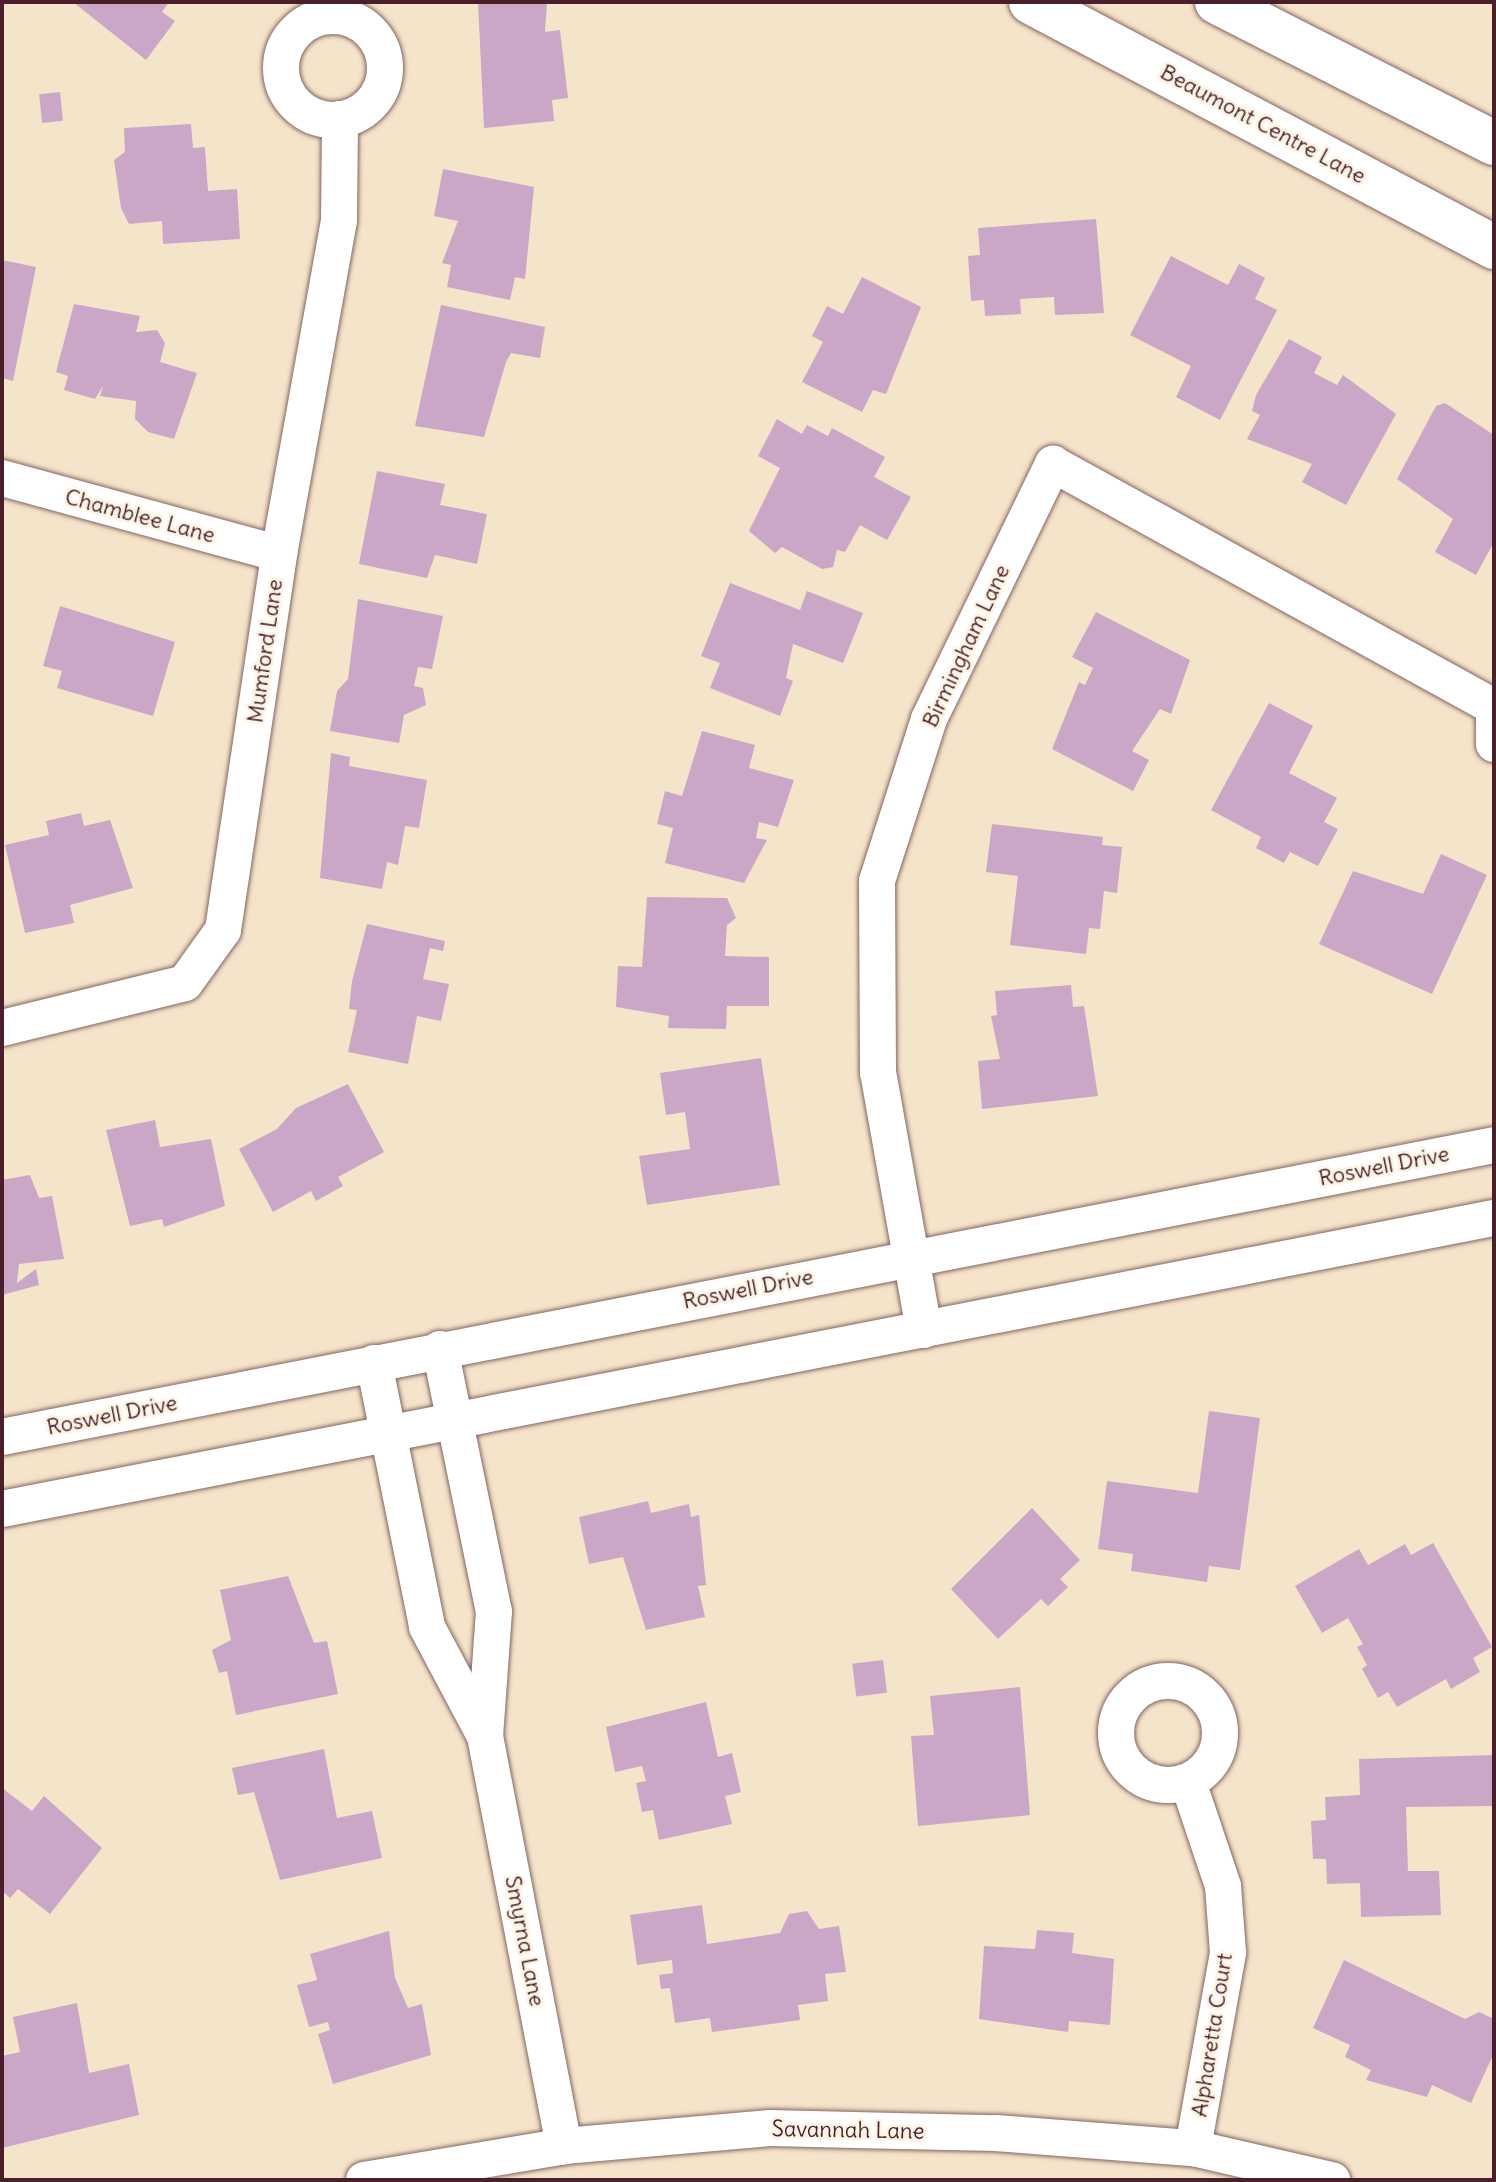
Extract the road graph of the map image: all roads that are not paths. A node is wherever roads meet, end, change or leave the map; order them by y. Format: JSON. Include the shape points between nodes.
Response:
{"nodes":[{"id":1,"x":1031,"y":2,"type":"edge"},
{"id":2,"x":1217,"y":2,"type":"edge"},
{"id":3,"x":340,"y":119,"type":"dead end"},
{"id":4,"x":1494,"y":143,"type":"edge"},
{"id":5,"x":1494,"y":247,"type":"edge"},
{"id":6,"x":2,"y":478,"type":"edge"},
{"id":7,"x":279,"y":554,"type":"junction"},
{"id":8,"x":1494,"y":708,"type":"edge"},
{"id":9,"x":1494,"y":744,"type":"edge"},
{"id":10,"x":2,"y":1028,"type":"edge"},
{"id":11,"x":1494,"y":1145,"type":"edge"},
{"id":12,"x":1494,"y":1218,"type":"edge"},
{"id":13,"x":907,"y":1257,"type":"junction"},
{"id":14,"x":924,"y":1330,"type":"junction"},
{"id":15,"x":440,"y":1349,"type":"junction"},
{"id":16,"x":374,"y":1363,"type":"junction"},
{"id":17,"x":456,"y":1422,"type":"junction"},
{"id":18,"x":387,"y":1434,"type":"junction"},
{"id":19,"x":2,"y":1437,"type":"edge"},
{"id":20,"x":2,"y":1509,"type":"edge"},
{"id":21,"x":485,"y":1736,"type":"junction"},
{"id":22,"x":1188,"y":1782,"type":"dead end"},
{"id":23,"x":564,"y":2146,"type":"junction"},
{"id":24,"x":1193,"y":2148,"type":"junction"},
{"id":25,"x":364,"y":2180,"type":"edge"},
{"id":26,"x":1332,"y":2180,"type":"edge"}],
"edges":[{"from":1,"to":5,"type":"street","name":"Beaumont Centre Lane"},
{"from":2,"to":4,"type":"street"},
{"from":3,"to":7,"type":"street","name":"Mumford Lane","via":[[339,220]]},
{"from":6,"to":7,"type":"street","name":"Chamblee Lane"},
{"from":7,"to":10,"type":"street","name":"Mumford Lane","via":[[223,930],[214,952],[185,983]]},
{"from":8,"to":9,"type":"street","name":"Birmingham Lane"},
{"from":8,"to":13,"type":"street","name":"Birmingham Lane","via":[[1053,464],[929,719],[877,881],[878,1073]]},
{"from":11,"to":13,"type":"street","name":"Roswell Drive"},
{"from":12,"to":14,"type":"street"},
{"from":13,"to":14,"type":"street","name":"Birmingham Lane"},
{"from":13,"to":15,"type":"street","name":"Roswell Drive"},
{"from":14,"to":17,"type":"street"},
{"from":15,"to":16,"type":"street","name":"Roswell Drive"},
{"from":15,"to":17,"type":"street","name":"Smyrna Lane"},
{"from":16,"to":18,"type":"street","name":"Smyrna Lane"},
{"from":16,"to":19,"type":"street","name":"Roswell Drive"},
{"from":17,"to":18,"type":"street"},
{"from":17,"to":21,"type":"street","name":"Smyrna Lane","via":[[494,1611]]},
{"from":18,"to":20,"type":"street"},
{"from":18,"to":21,"type":"street","name":"Smyrna Lane","via":[[427,1627]]},
{"from":21,"to":23,"type":"street","name":"Smyrna Lane"},
{"from":22,"to":24,"type":"street","name":"Alpharetta Court","via":[[1223,1886],[1228,1953]]},
{"from":23,"to":24,"type":"street","name":"Savannah Lane","via":[[770,2128],[996,2133]]},
{"from":23,"to":25,"type":"street","name":"Savannah Lane"},
{"from":24,"to":26,"type":"street","name":"Savannah Lane"}]}
